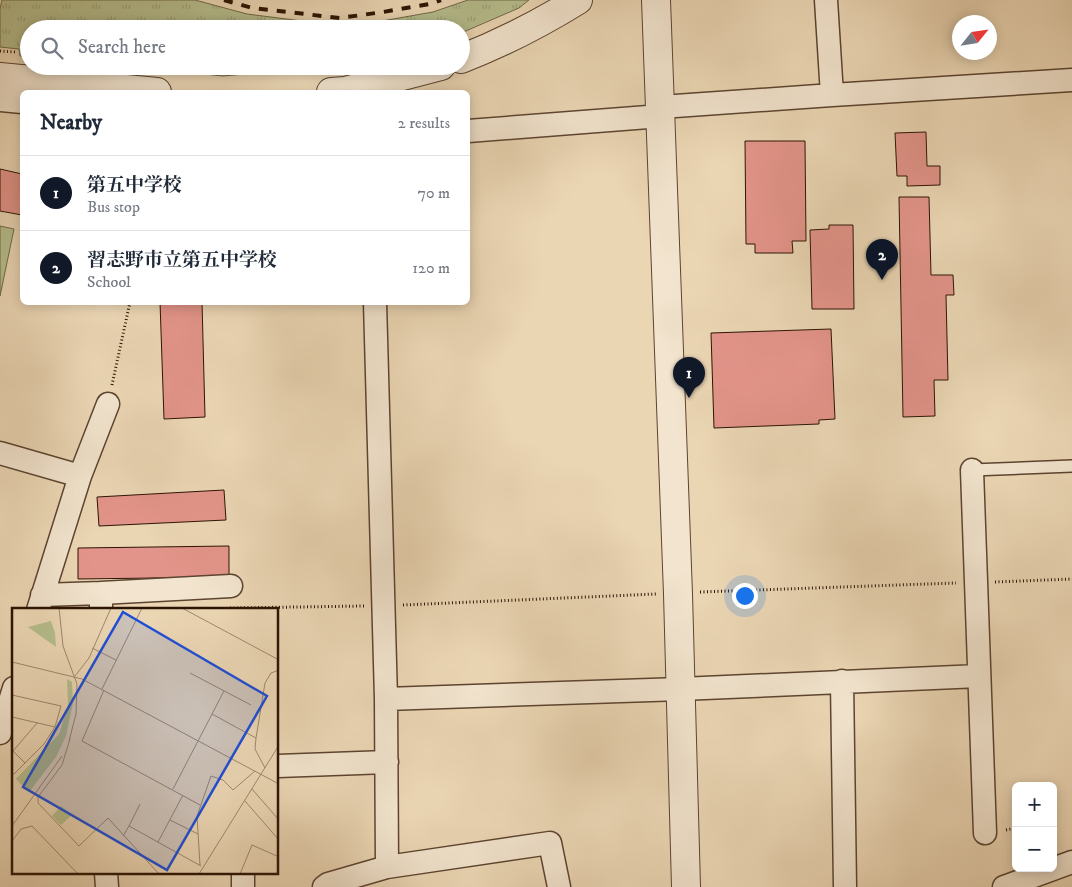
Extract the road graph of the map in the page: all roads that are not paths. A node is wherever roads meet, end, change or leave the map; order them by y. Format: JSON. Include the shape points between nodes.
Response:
{"nodes":[{"id":1,"x":578,"y":0,"type":"edge"},
{"id":2,"x":656,"y":0,"type":"edge"},
{"id":3,"x":826,"y":0,"type":"edge"},
{"id":4,"x":470,"y":55,"type":"edge"},
{"id":5,"x":406,"y":75,"type":"edge"},
{"id":6,"x":0,"y":77,"type":"edge"},
{"id":7,"x":1072,"y":80,"type":"edge"},
{"id":8,"x":136,"y":90,"type":"edge"},
{"id":9,"x":348,"y":90,"type":"edge"},
{"id":10,"x":832,"y":95,"type":"junction"},
{"id":11,"x":0,"y":100,"type":"edge"},
{"id":12,"x":20,"y":102,"type":"edge"},
{"id":13,"x":661,"y":112,"type":"junction"},
{"id":14,"x":470,"y":131,"type":"edge"},
{"id":15,"x":374,"y":305,"type":"edge"},
{"id":16,"x":108,"y":404,"type":"road end"},
{"id":17,"x":0,"y":453,"type":"edge"},
{"id":18,"x":1072,"y":466,"type":"edge"},
{"id":19,"x":972,"y":470,"type":"joint"},
{"id":20,"x":80,"y":476,"type":"junction"},
{"id":21,"x":231,"y":586,"type":"dead end"},
{"id":22,"x":101,"y":601,"type":"edge"},
{"id":23,"x":40,"y":602,"type":"edge"},
{"id":24,"x":980,"y":676,"type":"junction"},
{"id":25,"x":842,"y":681,"type":"junction"},
{"id":26,"x":681,"y":689,"type":"junction"},
{"id":27,"x":12,"y":694,"type":"edge"},
{"id":28,"x":386,"y":699,"type":"junction"},
{"id":29,"x":0,"y":733,"type":"edge"},
{"id":30,"x":387,"y":762,"type":"junction"},
{"id":31,"x":279,"y":766,"type":"edge"},
{"id":32,"x":985,"y":833,"type":"dead end"},
{"id":33,"x":1072,"y":862,"type":"edge"},
{"id":34,"x":387,"y":867,"type":"junction"},
{"id":35,"x":106,"y":874,"type":"edge"},
{"id":36,"x":242,"y":874,"type":"edge"},
{"id":37,"x":106,"y":887,"type":"edge"},
{"id":38,"x":243,"y":887,"type":"edge"},
{"id":39,"x":324,"y":887,"type":"edge"},
{"id":40,"x":559,"y":887,"type":"edge"},
{"id":41,"x":686,"y":887,"type":"edge"},
{"id":42,"x":845,"y":887,"type":"edge"},
{"id":43,"x":1004,"y":887,"type":"edge"}],
"edges":[{"from":1,"to":4,"type":"street"},
{"from":2,"to":13,"type":"street"},
{"from":3,"to":10,"type":"street"},
{"from":5,"to":9,"type":"street"},
{"from":6,"to":8,"type":"street"},
{"from":7,"to":10,"type":"street"},
{"from":10,"to":13,"type":"street"},
{"from":11,"to":12,"type":"street"},
{"from":13,"to":14,"type":"street"},
{"from":13,"to":26,"type":"street"},
{"from":15,"to":28,"type":"street"},
{"from":16,"to":20,"type":"street"},
{"from":17,"to":20,"type":"street"},
{"from":18,"to":19,"type":"lane"},
{"from":19,"to":24,"type":"street"},
{"from":20,"to":23,"type":"street"},
{"from":21,"to":22,"type":"street"},
{"from":22,"to":23,"type":"street"},
{"from":24,"to":25,"type":"street"},
{"from":24,"to":32,"type":"street"},
{"from":25,"to":26,"type":"street"},
{"from":25,"to":42,"type":"street"},
{"from":26,"to":28,"type":"street"},
{"from":26,"to":41,"type":"street"},
{"from":27,"to":29,"type":"street"},
{"from":28,"to":30,"type":"street"},
{"from":30,"to":31,"type":"street"},
{"from":30,"to":34,"type":"street"},
{"from":33,"to":43,"type":"street"},
{"from":34,"to":39,"type":"street"},
{"from":34,"to":40,"type":"street","via":[[550,843]]},
{"from":35,"to":37,"type":"street"},
{"from":36,"to":38,"type":"street"}]}
